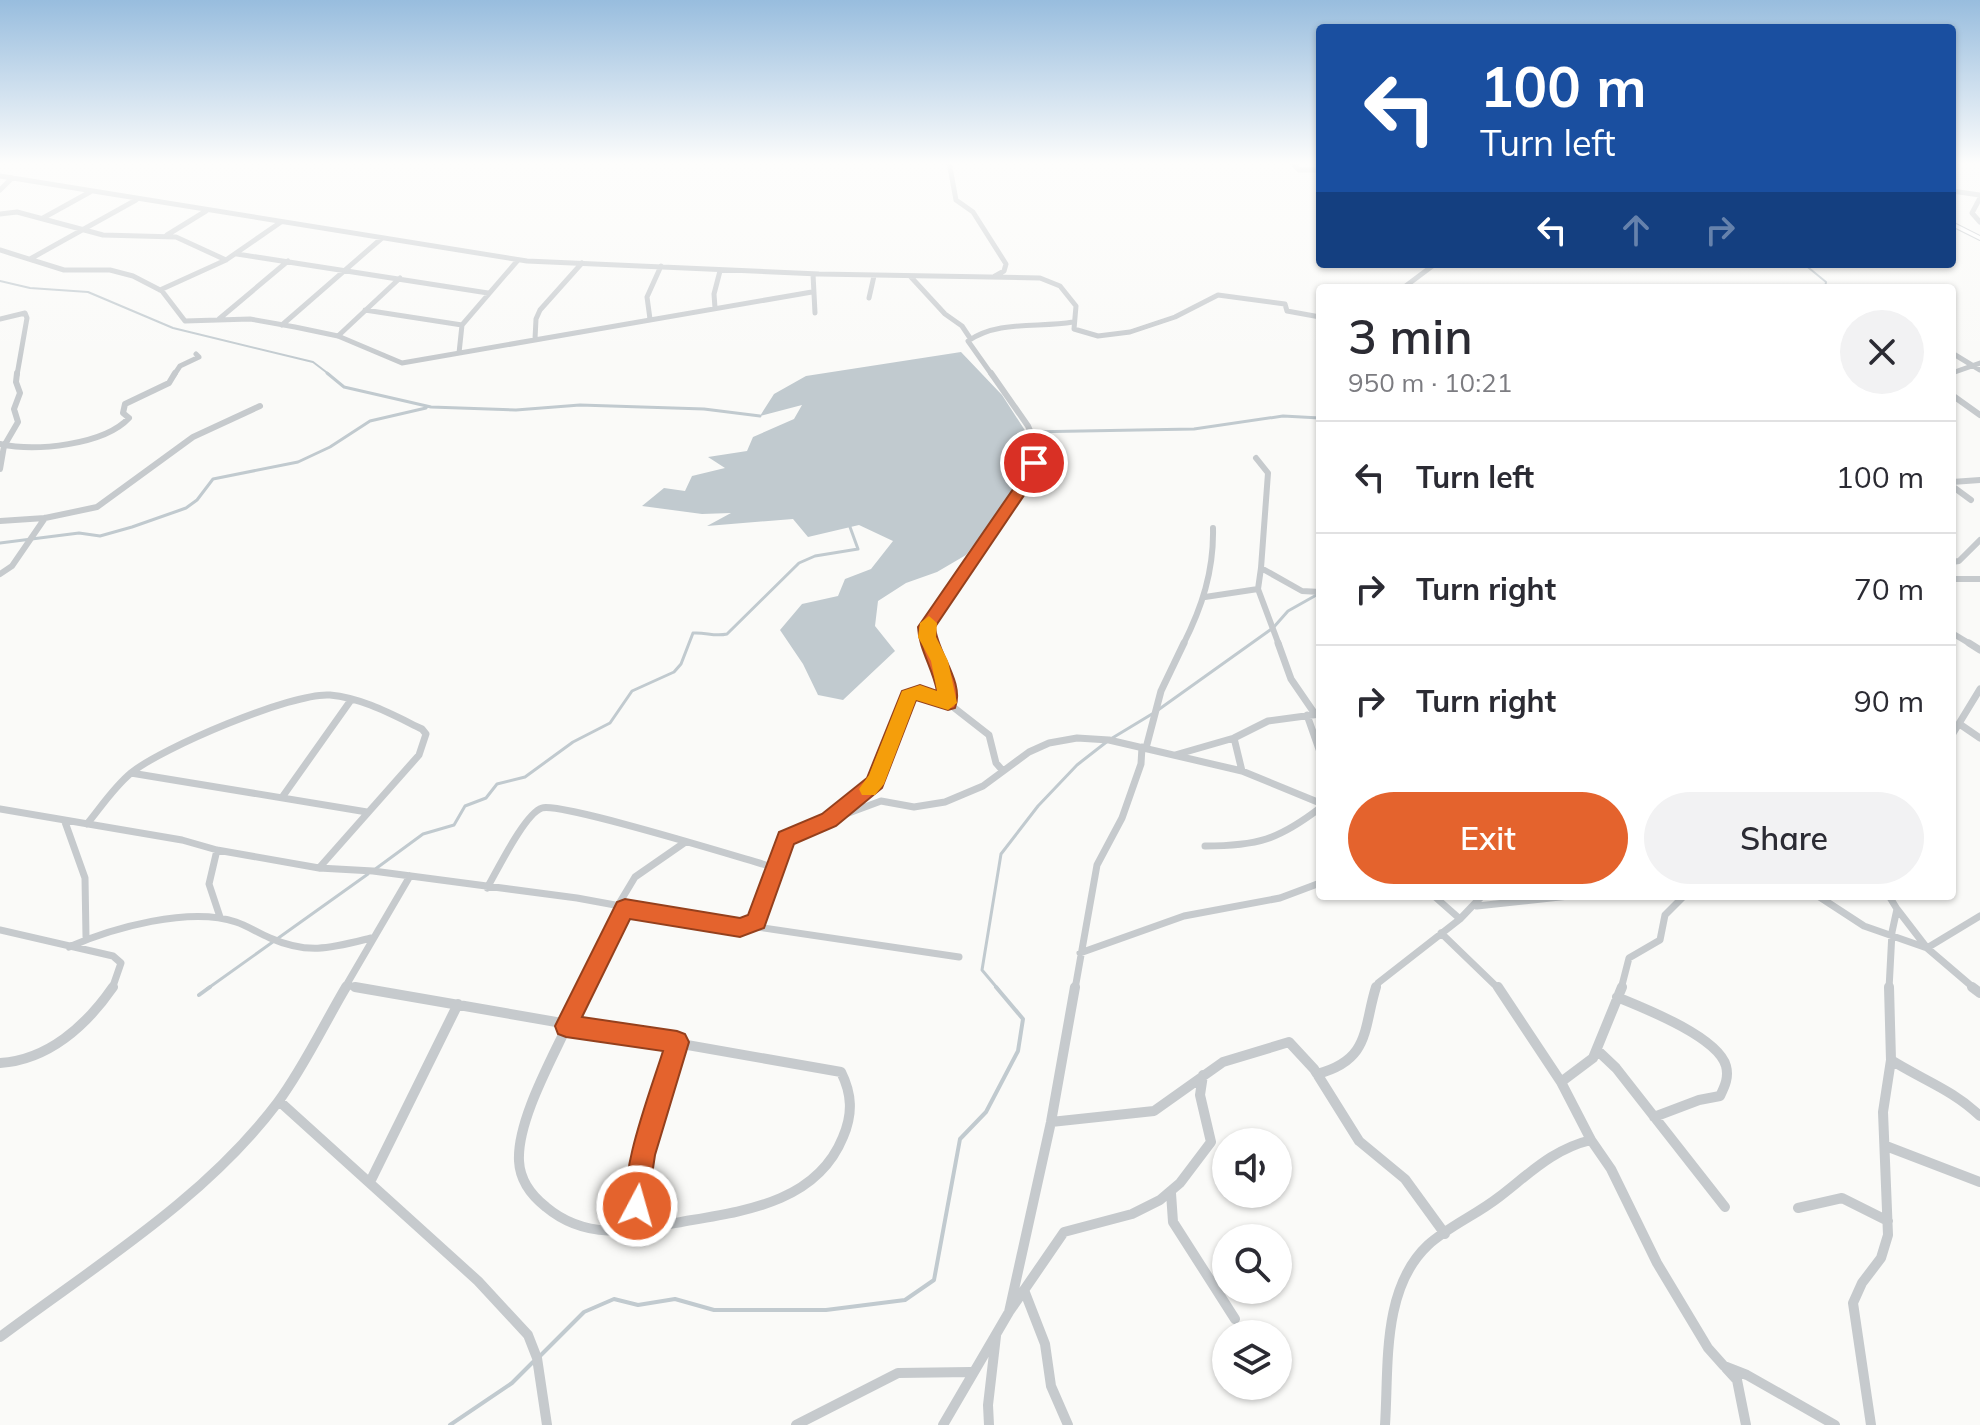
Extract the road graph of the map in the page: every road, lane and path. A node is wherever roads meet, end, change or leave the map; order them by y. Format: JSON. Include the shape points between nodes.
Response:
{"nodes":[{"id":1,"x":177,"y":228,"type":"edge"},
{"id":2,"x":272,"y":228,"type":"edge"},
{"id":3,"x":322,"y":228,"type":"edge"},
{"id":4,"x":983,"y":228,"type":"edge"},
{"id":5,"x":1961,"y":228,"type":"edge"},
{"id":6,"x":85,"y":229,"type":"joint"},
{"id":7,"x":167,"y":235,"type":"junction"},
{"id":8,"x":382,"y":238,"type":"junction"},
{"id":9,"x":1980,"y":238,"type":"edge"},
{"id":10,"x":0,"y":250,"type":"edge"},
{"id":11,"x":237,"y":254,"type":"junction"},
{"id":12,"x":30,"y":259,"type":"junction"},
{"id":13,"x":226,"y":260,"type":"junction"},
{"id":14,"x":518,"y":260,"type":"junction"},
{"id":15,"x":288,"y":261,"type":"junction"},
{"id":16,"x":582,"y":263,"type":"junction"},
{"id":17,"x":661,"y":266,"type":"junction"},
{"id":18,"x":1430,"y":268,"type":"edge"},
{"id":19,"x":344,"y":270,"type":"junction"},
{"id":20,"x":720,"y":271,"type":"junction"},
{"id":21,"x":813,"y":274,"type":"junction"},
{"id":22,"x":874,"y":276,"type":"junction"},
{"id":23,"x":910,"y":276,"type":"junction"},
{"id":24,"x":400,"y":278,"type":"junction"},
{"id":25,"x":993,"y":278,"type":"junction"},
{"id":26,"x":1408,"y":284,"type":"edge"},
{"id":27,"x":160,"y":290,"type":"junction"},
{"id":28,"x":812,"y":292,"type":"junction"},
{"id":29,"x":488,"y":293,"type":"junction"},
{"id":30,"x":869,"y":298,"type":"dead end"},
{"id":31,"x":715,"y":308,"type":"junction"},
{"id":32,"x":365,"y":310,"type":"junction"},
{"id":33,"x":815,"y":313,"type":"dead end"},
{"id":34,"x":1316,"y":316,"type":"edge"},
{"id":35,"x":0,"y":319,"type":"edge"},
{"id":36,"x":650,"y":319,"type":"junction"},
{"id":37,"x":217,"y":320,"type":"junction"},
{"id":38,"x":1073,"y":322,"type":"junction"},
{"id":39,"x":282,"y":325,"type":"junction"},
{"id":40,"x":462,"y":325,"type":"junction"},
{"id":41,"x":338,"y":336,"type":"junction"},
{"id":42,"x":970,"y":338,"type":"junction"},
{"id":43,"x":535,"y":339,"type":"junction"},
{"id":44,"x":459,"y":353,"type":"junction"},
{"id":45,"x":196,"y":354,"type":"dead end"},
{"id":46,"x":1956,"y":355,"type":"edge"},
{"id":47,"x":1978,"y":366,"type":"edge"},
{"id":48,"x":1956,"y":372,"type":"edge"},
{"id":49,"x":1956,"y":398,"type":"edge"},
{"id":50,"x":260,"y":406,"type":"dead end"},
{"id":51,"x":1980,"y":415,"type":"edge"},
{"id":52,"x":2,"y":445,"type":"edge"},
{"id":53,"x":1256,"y":458,"type":"dead end"},
{"id":54,"x":0,"y":469,"type":"edge"},
{"id":55,"x":1980,"y":480,"type":"edge"},
{"id":56,"x":1956,"y":483,"type":"edge"},
{"id":57,"x":1956,"y":487,"type":"edge"},
{"id":58,"x":1971,"y":500,"type":"dead end"},
{"id":59,"x":45,"y":518,"type":"junction"},
{"id":60,"x":0,"y":521,"type":"edge"},
{"id":61,"x":1213,"y":528,"type":"dead end"},
{"id":62,"x":1980,"y":540,"type":"edge"},
{"id":63,"x":1956,"y":561,"type":"edge"},
{"id":64,"x":1261,"y":568,"type":"junction"},
{"id":65,"x":0,"y":574,"type":"edge"},
{"id":66,"x":1956,"y":579,"type":"edge"},
{"id":67,"x":1980,"y":579,"type":"edge"},
{"id":68,"x":1258,"y":589,"type":"junction"},
{"id":69,"x":1316,"y":592,"type":"edge"},
{"id":70,"x":1205,"y":597,"type":"junction"},
{"id":71,"x":1956,"y":635,"type":"edge"},
{"id":72,"x":1980,"y":650,"type":"edge"},
{"id":73,"x":1980,"y":689,"type":"edge"},
{"id":74,"x":351,"y":700,"type":"junction"},
{"id":75,"x":948,"y":703,"type":"junction"},
{"id":76,"x":1314,"y":714,"type":"edge"},
{"id":77,"x":1961,"y":725,"type":"junction"},
{"id":78,"x":1956,"y":731,"type":"edge"},
{"id":79,"x":1234,"y":738,"type":"junction"},
{"id":80,"x":1980,"y":738,"type":"edge"},
{"id":81,"x":1144,"y":748,"type":"junction"},
{"id":82,"x":1173,"y":755,"type":"junction"},
{"id":83,"x":1003,"y":771,"type":"junction"},
{"id":84,"x":1242,"y":771,"type":"junction"},
{"id":85,"x":131,"y":773,"type":"junction"},
{"id":86,"x":283,"y":796,"type":"junction"},
{"id":87,"x":1316,"y":803,"type":"edge"},
{"id":88,"x":1316,"y":808,"type":"edge"},
{"id":89,"x":0,"y":809,"type":"edge"},
{"id":90,"x":367,"y":812,"type":"junction"},
{"id":91,"x":829,"y":820,"type":"junction"},
{"id":92,"x":65,"y":822,"type":"junction"},
{"id":93,"x":87,"y":824,"type":"junction"},
{"id":94,"x":684,"y":843,"type":"junction"},
{"id":95,"x":1205,"y":846,"type":"dead end"},
{"id":96,"x":217,"y":850,"type":"junction"},
{"id":97,"x":773,"y":867,"type":"junction"},
{"id":98,"x":319,"y":868,"type":"junction"},
{"id":99,"x":410,"y":876,"type":"junction"},
{"id":100,"x":1316,"y":884,"type":"edge"},
{"id":101,"x":487,"y":888,"type":"junction"},
{"id":102,"x":1439,"y":900,"type":"edge"},
{"id":103,"x":1479,"y":900,"type":"edge"},
{"id":104,"x":1535,"y":900,"type":"edge"},
{"id":105,"x":1680,"y":900,"type":"edge"},
{"id":106,"x":1827,"y":900,"type":"edge"},
{"id":107,"x":1891,"y":900,"type":"edge"},
{"id":108,"x":1475,"y":907,"type":"junction"},
{"id":109,"x":621,"y":908,"type":"junction"},
{"id":110,"x":1897,"y":909,"type":"junction"},
{"id":111,"x":1980,"y":916,"type":"edge"},
{"id":112,"x":220,"y":917,"type":"junction"},
{"id":113,"x":1460,"y":919,"type":"junction"},
{"id":114,"x":750,"y":926,"type":"junction"},
{"id":115,"x":0,"y":930,"type":"edge"},
{"id":116,"x":1441,"y":933,"type":"junction"},
{"id":117,"x":86,"y":937,"type":"junction"},
{"id":118,"x":371,"y":938,"type":"junction"},
{"id":119,"x":1893,"y":939,"type":"junction"},
{"id":120,"x":69,"y":947,"type":"junction"},
{"id":121,"x":1927,"y":948,"type":"junction"},
{"id":122,"x":1080,"y":953,"type":"junction"},
{"id":123,"x":959,"y":957,"type":"dead end"},
{"id":124,"x":346,"y":985,"type":"junction"},
{"id":125,"x":1980,"y":993,"type":"edge"},
{"id":126,"x":1617,"y":997,"type":"junction"},
{"id":127,"x":458,"y":1004,"type":"junction"},
{"id":128,"x":566,"y":1026,"type":"junction"},
{"id":129,"x":677,"y":1042,"type":"junction"},
{"id":130,"x":1597,"y":1050,"type":"junction"},
{"id":131,"x":1891,"y":1060,"type":"junction"},
{"id":132,"x":0,"y":1063,"type":"edge"},
{"id":133,"x":1317,"y":1074,"type":"junction"},
{"id":134,"x":1203,"y":1075,"type":"junction"},
{"id":135,"x":1561,"y":1082,"type":"junction"},
{"id":136,"x":279,"y":1101,"type":"junction"},
{"id":137,"x":1980,"y":1116,"type":"edge"},
{"id":138,"x":1654,"y":1117,"type":"junction"},
{"id":139,"x":1051,"y":1122,"type":"junction"},
{"id":140,"x":1591,"y":1140,"type":"junction"},
{"id":141,"x":1886,"y":1146,"type":"junction"},
{"id":142,"x":370,"y":1182,"type":"junction"},
{"id":143,"x":1980,"y":1182,"type":"edge"},
{"id":144,"x":1171,"y":1193,"type":"junction"},
{"id":145,"x":1725,"y":1207,"type":"dead end"},
{"id":146,"x":1798,"y":1208,"type":"dead end"},
{"id":147,"x":1888,"y":1221,"type":"junction"},
{"id":148,"x":635,"y":1231,"type":"junction"},
{"id":149,"x":1445,"y":1234,"type":"junction"},
{"id":150,"x":1024,"y":1290,"type":"junction"},
{"id":151,"x":1009,"y":1312,"type":"junction"},
{"id":152,"x":1235,"y":1319,"type":"dead end"},
{"id":153,"x":997,"y":1332,"type":"junction"},
{"id":154,"x":0,"y":1337,"type":"edge"},
{"id":155,"x":1724,"y":1366,"type":"junction"},
{"id":156,"x":971,"y":1372,"type":"junction"},
{"id":157,"x":547,"y":1425,"type":"edge"},
{"id":158,"x":796,"y":1425,"type":"edge"},
{"id":159,"x":943,"y":1425,"type":"edge"},
{"id":160,"x":989,"y":1425,"type":"edge"},
{"id":161,"x":1068,"y":1425,"type":"edge"},
{"id":162,"x":1385,"y":1425,"type":"edge"},
{"id":163,"x":1746,"y":1425,"type":"edge"},
{"id":164,"x":1835,"y":1425,"type":"edge"},
{"id":165,"x":1871,"y":1425,"type":"edge"}],
"edges":[{"from":1,"to":7,"type":"street"},
{"from":2,"to":11,"type":"street"},
{"from":3,"to":8,"type":"street"},
{"from":4,"to":25,"type":"street","via":[[1006,264]]},
{"from":5,"to":9,"type":"main road"},
{"from":6,"to":7,"type":"street","via":[[114,236]]},
{"from":6,"to":12,"type":"street"},
{"from":7,"to":13,"type":"street"},
{"from":8,"to":14,"type":"street"},
{"from":8,"to":19,"type":"street"},
{"from":10,"to":12,"type":"street"},
{"from":11,"to":13,"type":"street"},
{"from":11,"to":15,"type":"street"},
{"from":12,"to":27,"type":"street","via":[[64,270],[122,272]]},
{"from":13,"to":27,"type":"street"},
{"from":14,"to":16,"type":"street"},
{"from":14,"to":29,"type":"street"},
{"from":15,"to":19,"type":"street"},
{"from":15,"to":37,"type":"street"},
{"from":16,"to":17,"type":"street"},
{"from":16,"to":43,"type":"street","via":[[540,310]]},
{"from":17,"to":20,"type":"street"},
{"from":17,"to":36,"type":"street","via":[[647,297]]},
{"from":18,"to":26,"type":"street"},
{"from":19,"to":24,"type":"street"},
{"from":19,"to":39,"type":"street"},
{"from":20,"to":21,"type":"street"},
{"from":20,"to":31,"type":"street"},
{"from":21,"to":22,"type":"street"},
{"from":21,"to":28,"type":"street"},
{"from":22,"to":23,"type":"street"},
{"from":22,"to":30,"type":"street"},
{"from":23,"to":25,"type":"street"},
{"from":23,"to":42,"type":"street"},
{"from":24,"to":29,"type":"street"},
{"from":24,"to":32,"type":"street"},
{"from":25,"to":38,"type":"street","via":[[1054,283],[1076,306]]},
{"from":27,"to":37,"type":"street","via":[[185,321]]},
{"from":28,"to":31,"type":"street"},
{"from":28,"to":33,"type":"street"},
{"from":29,"to":40,"type":"street"},
{"from":31,"to":36,"type":"street"},
{"from":32,"to":40,"type":"street"},
{"from":32,"to":41,"type":"street"},
{"from":34,"to":38,"type":"street","via":[[1287,311],[1285,304],[1219,294],[1130,333],[1087,337],[1074,329]]},
{"from":35,"to":52,"type":"street","via":[[25,313],[27,318],[16,382],[18,422]]},
{"from":36,"to":43,"type":"street"},
{"from":37,"to":39,"type":"street"},
{"from":38,"to":42,"type":"street","via":[[1034,323]]},
{"from":39,"to":41,"type":"street"},
{"from":40,"to":44,"type":"street"},
{"from":41,"to":44,"type":"street","via":[[402,363]]},
{"from":42,"to":75,"type":"street","via":[[970,347],[1028,426],[1035,457],[1027,479],[926,627]]},
{"from":43,"to":44,"type":"street"},
{"from":45,"to":52,"type":"street","via":[[199,357],[180,366],[169,383],[125,404],[123,413],[129,418],[116,431],[70,443]]},
{"from":46,"to":47,"type":"street"},
{"from":47,"to":48,"type":"street"},
{"from":49,"to":51,"type":"street"},
{"from":50,"to":59,"type":"street","via":[[193,437],[108,501]]},
{"from":52,"to":54,"type":"street"},
{"from":53,"to":64,"type":"street","via":[[1268,473]]},
{"from":55,"to":56,"type":"street"},
{"from":57,"to":58,"type":"street"},
{"from":59,"to":60,"type":"street"},
{"from":59,"to":65,"type":"street","via":[[12,566]]},
{"from":61,"to":70,"type":"street","via":[[1214,560]]},
{"from":62,"to":63,"type":"street"},
{"from":64,"to":68,"type":"street"},
{"from":64,"to":69,"type":"street","via":[[1302,591]]},
{"from":66,"to":67,"type":"street"},
{"from":68,"to":70,"type":"street"},
{"from":68,"to":76,"type":"street","via":[[1291,679]]},
{"from":70,"to":81,"type":"street","via":[[1164,684]]},
{"from":71,"to":72,"type":"street"},
{"from":73,"to":77,"type":"street"},
{"from":74,"to":85,"type":"street","via":[[332,694],[300,700],[179,745]]},
{"from":74,"to":86,"type":"street"},
{"from":74,"to":90,"type":"street","via":[[426,734],[419,755]]},
{"from":75,"to":83,"type":"street","via":[[989,735]]},
{"from":75,"to":91,"type":"street","via":[[920,692],[910,694],[875,783]]},
{"from":76,"to":79,"type":"street","via":[[1268,721]]},
{"from":77,"to":78,"type":"street"},
{"from":77,"to":80,"type":"street"},
{"from":79,"to":82,"type":"street"},
{"from":79,"to":84,"type":"street"},
{"from":81,"to":82,"type":"street"},
{"from":81,"to":83,"type":"street","via":[[1066,739],[1029,752]]},
{"from":81,"to":122,"type":"street","via":[[1122,818],[1099,857]]},
{"from":82,"to":84,"type":"street"},
{"from":83,"to":91,"type":"street","via":[[945,802],[914,807],[881,801]]},
{"from":84,"to":87,"type":"street"},
{"from":85,"to":86,"type":"street"},
{"from":85,"to":93,"type":"street"},
{"from":86,"to":90,"type":"street"},
{"from":88,"to":95,"type":"street","via":[[1275,841]]},
{"from":89,"to":92,"type":"street"},
{"from":90,"to":98,"type":"street"},
{"from":91,"to":97,"type":"street","via":[[786,838]]},
{"from":92,"to":93,"type":"street"},
{"from":92,"to":117,"type":"street","via":[[84,860]]},
{"from":93,"to":96,"type":"street"},
{"from":94,"to":97,"type":"street"},
{"from":94,"to":101,"type":"street","via":[[541,808],[529,818]]},
{"from":94,"to":109,"type":"street","via":[[640,870],[623,889]]},
{"from":96,"to":98,"type":"street"},
{"from":96,"to":112,"type":"street","via":[[208,896]]},
{"from":97,"to":114,"type":"street"},
{"from":98,"to":99,"type":"street"},
{"from":99,"to":101,"type":"street"},
{"from":99,"to":118,"type":"street"},
{"from":100,"to":122,"type":"street","via":[[1280,898],[1184,916]]},
{"from":101,"to":109,"type":"street"},
{"from":102,"to":113,"type":"street"},
{"from":103,"to":108,"type":"street"},
{"from":104,"to":108,"type":"street"},
{"from":105,"to":126,"type":"street","via":[[1665,915],[1660,940],[1629,958]]},
{"from":106,"to":119,"type":"street"},
{"from":107,"to":110,"type":"street"},
{"from":108,"to":113,"type":"street"},
{"from":109,"to":114,"type":"street"},
{"from":109,"to":128,"type":"street"},
{"from":110,"to":119,"type":"street"},
{"from":110,"to":121,"type":"street"},
{"from":111,"to":121,"type":"street"},
{"from":112,"to":117,"type":"street","via":[[175,916]]},
{"from":112,"to":118,"type":"street","via":[[309,950]]},
{"from":113,"to":116,"type":"street"},
{"from":114,"to":123,"type":"street"},
{"from":115,"to":120,"type":"street"},
{"from":116,"to":133,"type":"street","via":[[1378,983],[1369,1025],[1352,1056],[1335,1071]]},
{"from":116,"to":135,"type":"street","via":[[1493,980]]},
{"from":117,"to":120,"type":"street"},
{"from":118,"to":124,"type":"street"},
{"from":119,"to":121,"type":"street"},
{"from":119,"to":131,"type":"street","via":[[1888,998]]},
{"from":120,"to":132,"type":"street","via":[[113,956],[121,963],[112,989],[56,1046],[19,1062]]},
{"from":121,"to":125,"type":"street"},
{"from":122,"to":139,"type":"street"},
{"from":124,"to":127,"type":"street"},
{"from":124,"to":136,"type":"street"},
{"from":126,"to":130,"type":"street"},
{"from":126,"to":138,"type":"street","via":[[1716,1048],[1728,1072],[1720,1096]]},
{"from":127,"to":128,"type":"street"},
{"from":127,"to":142,"type":"street"},
{"from":128,"to":129,"type":"street"},
{"from":128,"to":148,"type":"street","via":[[525,1124],[518,1161],[528,1189],[559,1218],[587,1229]]},
{"from":129,"to":148,"type":"street","via":[[643,1155]]},
{"from":129,"to":148,"type":"street","via":[[841,1072],[851,1092],[851,1114],[840,1149],[826,1169],[801,1188],[750,1207]]},
{"from":130,"to":135,"type":"street"},
{"from":130,"to":138,"type":"street"},
{"from":131,"to":137,"type":"street","via":[[1958,1095]]},
{"from":131,"to":141,"type":"street","via":[[1883,1112]]},
{"from":133,"to":134,"type":"street","via":[[1289,1042],[1223,1062]]},
{"from":133,"to":149,"type":"street","via":[[1359,1141],[1405,1179]]},
{"from":134,"to":139,"type":"street","via":[[1154,1111]]},
{"from":134,"to":144,"type":"street","via":[[1200,1095],[1211,1142]]},
{"from":135,"to":140,"type":"street"},
{"from":136,"to":142,"type":"street"},
{"from":136,"to":154,"type":"street","via":[[228,1159],[179,1203]]},
{"from":138,"to":145,"type":"street"},
{"from":139,"to":151,"type":"street"},
{"from":140,"to":149,"type":"street","via":[[1564,1147]]},
{"from":140,"to":155,"type":"street","via":[[1623,1191],[1657,1263]]},
{"from":141,"to":143,"type":"street"},
{"from":141,"to":147,"type":"street"},
{"from":142,"to":157,"type":"street","via":[[478,1281],[528,1335],[537,1358]]},
{"from":144,"to":150,"type":"street","via":[[1148,1208],[1064,1232]]},
{"from":144,"to":152,"type":"street","via":[[1173,1222]]},
{"from":146,"to":147,"type":"street","via":[[1842,1198]]},
{"from":147,"to":165,"type":"street","via":[[1885,1249],[1853,1303]]},
{"from":149,"to":162,"type":"street","via":[[1412,1263],[1393,1313]]},
{"from":150,"to":151,"type":"street"},
{"from":150,"to":161,"type":"street","via":[[1045,1344],[1051,1386]]},
{"from":151,"to":153,"type":"street"},
{"from":153,"to":156,"type":"street"},
{"from":153,"to":160,"type":"street"},
{"from":155,"to":163,"type":"street","via":[[1737,1380]]},
{"from":155,"to":164,"type":"street"},
{"from":156,"to":158,"type":"street","via":[[898,1373]]},
{"from":156,"to":159,"type":"street"}]}
